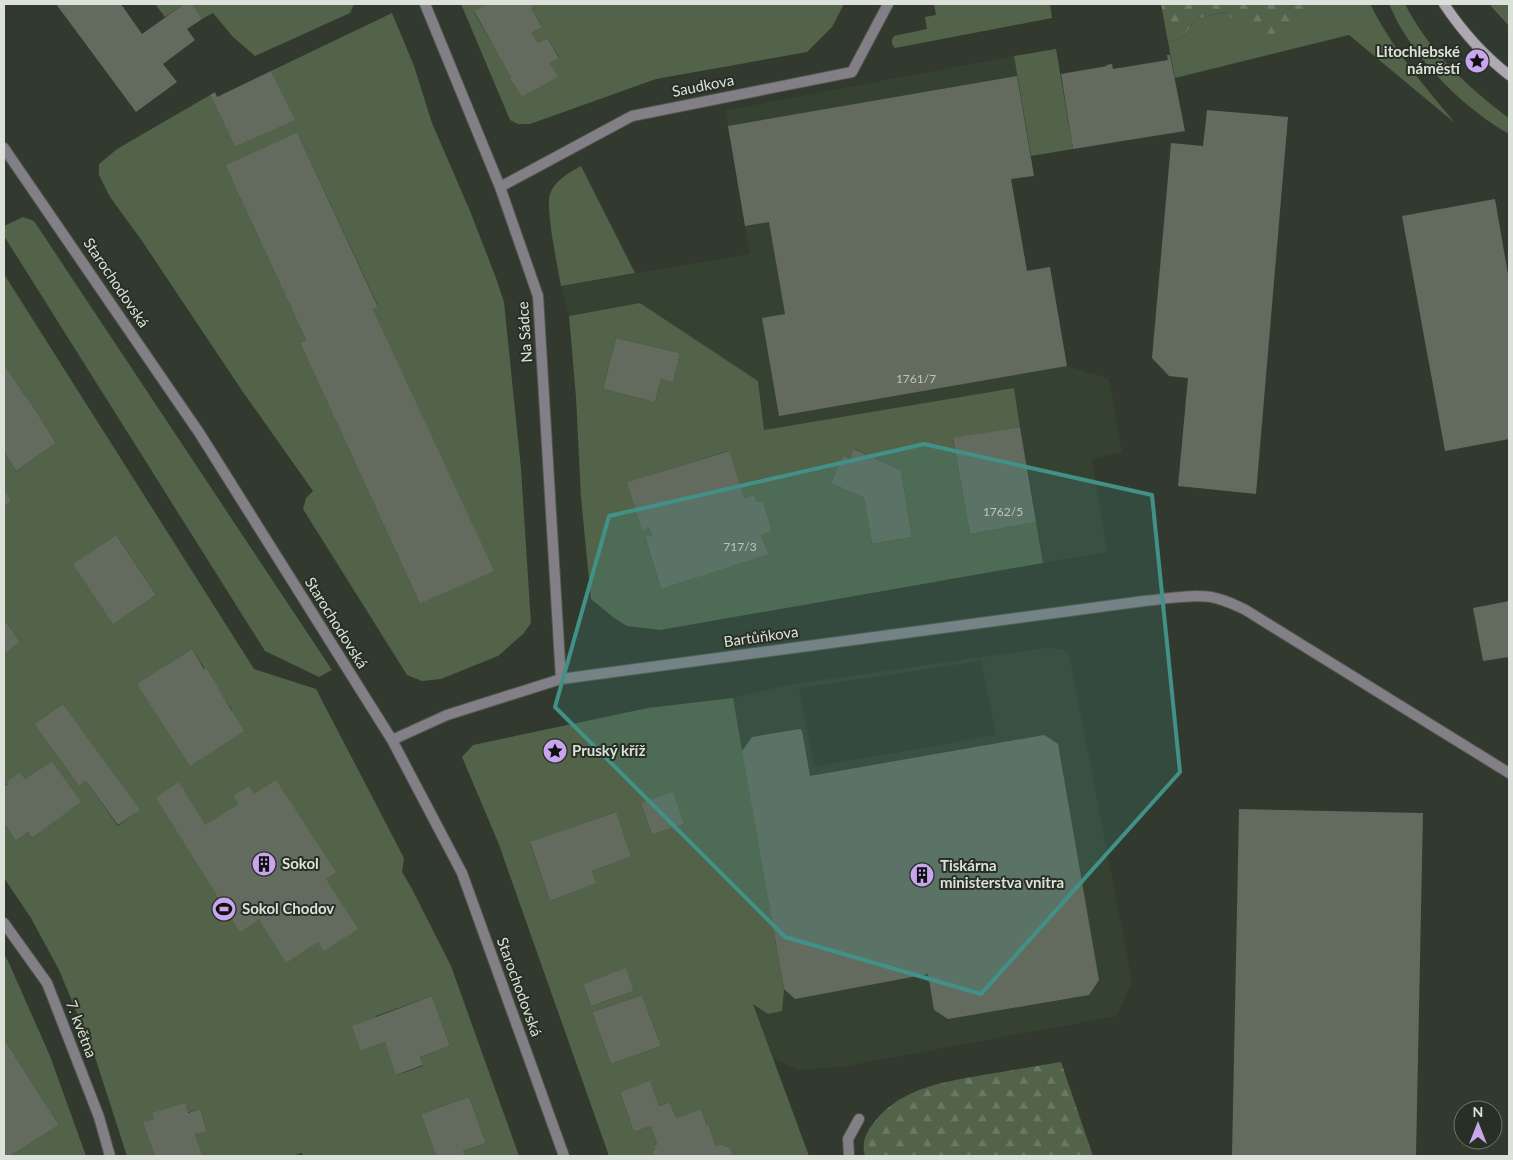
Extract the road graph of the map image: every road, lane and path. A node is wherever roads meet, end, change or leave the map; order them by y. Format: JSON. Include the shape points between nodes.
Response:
{"nodes":[{"id":1,"x":424,"y":4,"type":"edge"},
{"id":2,"x":888,"y":4,"type":"edge"},
{"id":3,"x":1444,"y":4,"type":"edge"},
{"id":4,"x":1509,"y":75,"type":"edge"},
{"id":5,"x":4,"y":148,"type":"edge"},
{"id":6,"x":13,"y":161,"type":"junction"},
{"id":7,"x":4,"y":168,"type":"edge"},
{"id":8,"x":500,"y":186,"type":"junction"},
{"id":9,"x":561,"y":679,"type":"junction"},
{"id":10,"x":392,"y":740,"type":"junction"},
{"id":11,"x":1509,"y":773,"type":"edge"},
{"id":12,"x":4,"y":923,"type":"edge"},
{"id":13,"x":859,"y":1119,"type":"dead end"},
{"id":14,"x":110,"y":1156,"type":"edge"},
{"id":15,"x":564,"y":1156,"type":"edge"},
{"id":16,"x":850,"y":1156,"type":"edge"}],
"edges":[{"from":1,"to":8,"type":"street","name":"Na Sádce"},
{"from":2,"to":8,"type":"street","name":"Saudkova","via":[[852,72],[632,116]]},
{"from":3,"to":4,"type":"main road","via":[[1469,38]]},
{"from":5,"to":6,"type":"street","name":"Starochodovská"},
{"from":6,"to":7,"type":"street"},
{"from":6,"to":10,"type":"street","name":"Starochodovská","via":[[200,434]]},
{"from":8,"to":9,"type":"street","name":"Na Sádce","via":[[538,296]]},
{"from":9,"to":10,"type":"street","name":"Bartůňkova","via":[[447,715]]},
{"from":9,"to":11,"type":"street","name":"Bartůňkova","via":[[1144,601],[1210,597],[1244,609]]},
{"from":10,"to":15,"type":"street","name":"Starochodovská","via":[[462,873]]},
{"from":12,"to":14,"type":"street","name":"7. května","via":[[47,983],[99,1117]]},
{"from":13,"to":16,"type":"street","via":[[848,1139]]}]}
